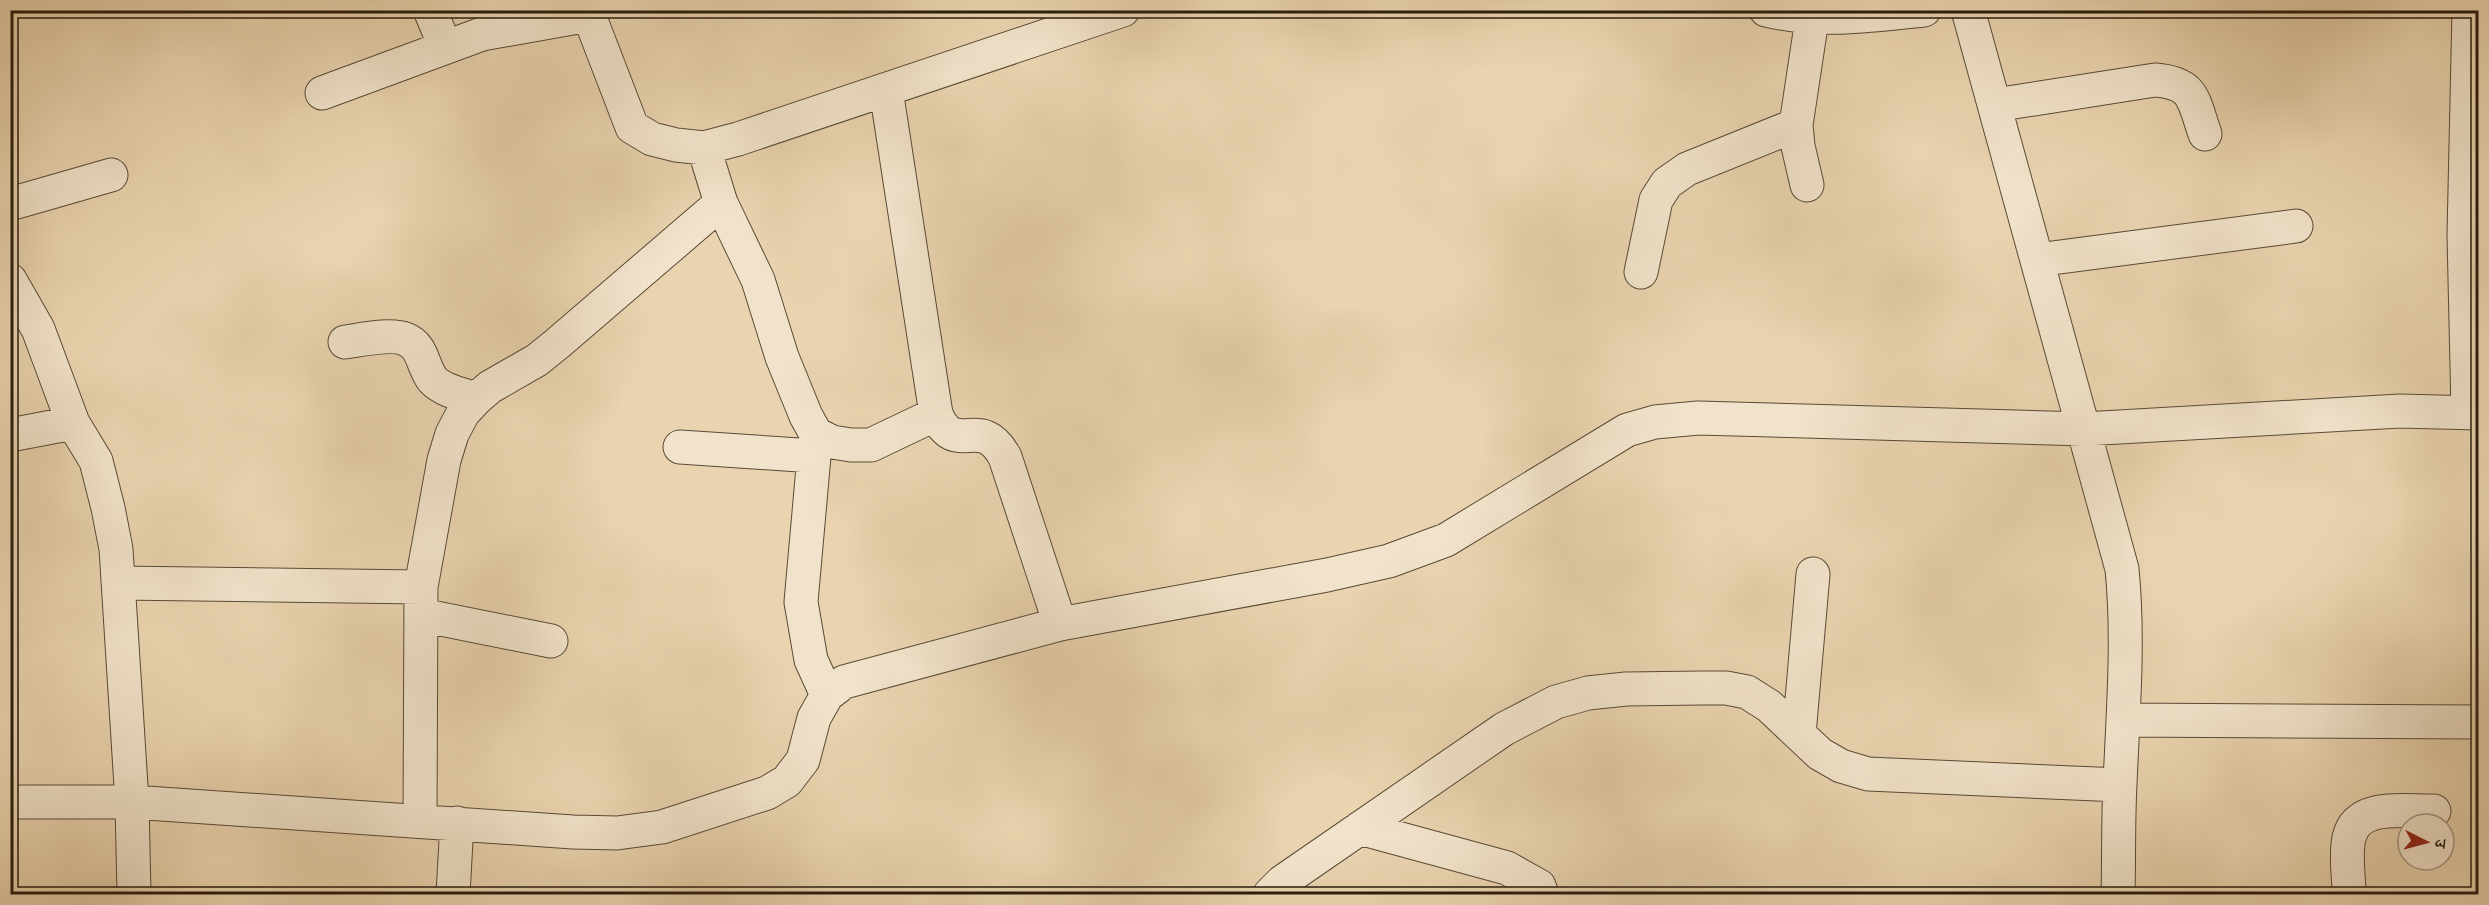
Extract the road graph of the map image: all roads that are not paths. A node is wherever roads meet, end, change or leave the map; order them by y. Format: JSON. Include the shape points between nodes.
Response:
{"nodes":[{"id":1,"x":430,"y":10,"type":"edge"},
{"id":2,"x":1123,"y":10,"type":"edge"},
{"id":3,"x":1766,"y":10,"type":"edge"},
{"id":4,"x":1924,"y":10,"type":"edge"},
{"id":5,"x":1968,"y":10,"type":"edge"},
{"id":6,"x":2469,"y":10,"type":"edge"},
{"id":7,"x":588,"y":13,"type":"edge"},
{"id":8,"x":1812,"y":19,"type":"junction"},
{"id":9,"x":445,"y":46,"type":"junction"},
{"id":10,"x":886,"y":90,"type":"junction"},
{"id":11,"x":322,"y":93,"type":"dead end"},
{"id":12,"x":1995,"y":105,"type":"junction"},
{"id":13,"x":1796,"y":125,"type":"junction"},
{"id":14,"x":2205,"y":134,"type":"dead end"},
{"id":15,"x":704,"y":148,"type":"junction"},
{"id":16,"x":111,"y":175,"type":"dead end"},
{"id":17,"x":1807,"y":185,"type":"dead end"},
{"id":18,"x":721,"y":203,"type":"junction"},
{"id":19,"x":10,"y":204,"type":"edge"},
{"id":20,"x":2296,"y":226,"type":"dead end"},
{"id":21,"x":2471,"y":236,"type":"edge"},
{"id":22,"x":2037,"y":261,"type":"junction"},
{"id":23,"x":1641,"y":272,"type":"dead end"},
{"id":24,"x":10,"y":280,"type":"edge"},
{"id":25,"x":345,"y":342,"type":"dead end"},
{"id":26,"x":476,"y":399,"type":"junction"},
{"id":27,"x":2473,"y":412,"type":"edge"},
{"id":28,"x":936,"y":414,"type":"junction"},
{"id":29,"x":73,"y":423,"type":"junction"},
{"id":30,"x":2084,"y":429,"type":"junction"},
{"id":31,"x":10,"y":435,"type":"edge"},
{"id":32,"x":815,"y":445,"type":"junction"},
{"id":33,"x":680,"y":447,"type":"dead end"},
{"id":34,"x":1813,"y":574,"type":"dead end"},
{"id":35,"x":118,"y":583,"type":"junction"},
{"id":36,"x":421,"y":601,"type":"junction"},
{"id":37,"x":1059,"y":624,"type":"junction"},
{"id":38,"x":551,"y":641,"type":"dead end"},
{"id":39,"x":827,"y":695,"type":"junction"},
{"id":40,"x":2124,"y":720,"type":"junction"},
{"id":41,"x":2478,"y":722,"type":"edge"},
{"id":42,"x":1798,"y":734,"type":"junction"},
{"id":43,"x":2120,"y":785,"type":"junction"},
{"id":44,"x":10,"y":802,"type":"edge"},
{"id":45,"x":132,"y":802,"type":"junction"},
{"id":46,"x":2396,"y":812,"type":"edge"},
{"id":47,"x":420,"y":821,"type":"junction"},
{"id":48,"x":458,"y":823,"type":"junction"},
{"id":49,"x":1360,"y":828,"type":"junction"},
{"id":50,"x":134,"y":894,"type":"edge"},
{"id":51,"x":453,"y":894,"type":"edge"},
{"id":52,"x":1270,"y":894,"type":"edge"},
{"id":53,"x":1542,"y":894,"type":"edge"},
{"id":54,"x":2118,"y":894,"type":"edge"},
{"id":55,"x":2349,"y":894,"type":"edge"}],
"edges":[{"from":1,"to":9,"type":"street"},
{"from":2,"to":10,"type":"street"},
{"from":3,"to":8,"type":"street"},
{"from":4,"to":8,"type":"street"},
{"from":5,"to":12,"type":"street"},
{"from":6,"to":21,"type":"street"},
{"from":7,"to":9,"type":"street","via":[[482,34]]},
{"from":7,"to":15,"type":"street","via":[[632,127],[652,139]]},
{"from":8,"to":13,"type":"street"},
{"from":9,"to":11,"type":"street"},
{"from":10,"to":15,"type":"street"},
{"from":10,"to":28,"type":"street"},
{"from":12,"to":14,"type":"street","via":[[2154,80],[2169,81],[2181,84],[2190,94]]},
{"from":12,"to":22,"type":"street"},
{"from":13,"to":17,"type":"street"},
{"from":13,"to":23,"type":"street","via":[[1687,169],[1667,183],[1656,200]]},
{"from":15,"to":18,"type":"street"},
{"from":16,"to":19,"type":"street"},
{"from":18,"to":26,"type":"street","via":[[537,360]]},
{"from":18,"to":32,"type":"street","via":[[758,280]]},
{"from":20,"to":22,"type":"street"},
{"from":21,"to":27,"type":"street"},
{"from":22,"to":30,"type":"street"},
{"from":24,"to":29,"type":"street","via":[[38,329]]},
{"from":25,"to":26,"type":"street","via":[[405,339],[416,346],[433,380],[443,388]]},
{"from":26,"to":36,"type":"street","via":[[463,413],[444,460]]},
{"from":27,"to":30,"type":"street","via":[[2400,411]]},
{"from":28,"to":32,"type":"street","via":[[871,445]]},
{"from":28,"to":37,"type":"street","via":[[942,428],[953,436],[990,437],[999,445]]},
{"from":29,"to":31,"type":"street"},
{"from":29,"to":35,"type":"street","via":[[96,461],[116,549]]},
{"from":30,"to":37,"type":"street","via":[[1698,418],[1655,422],[1627,430],[1590,450],[1446,540],[1389,561]]},
{"from":30,"to":40,"type":"street","via":[[2122,569]]},
{"from":32,"to":33,"type":"street"},
{"from":32,"to":39,"type":"street","via":[[801,602],[811,660]]},
{"from":34,"to":42,"type":"street"},
{"from":35,"to":36,"type":"street"},
{"from":35,"to":45,"type":"street"},
{"from":36,"to":38,"type":"street"},
{"from":36,"to":47,"type":"street"},
{"from":37,"to":39,"type":"street","via":[[844,682]]},
{"from":39,"to":48,"type":"street","via":[[814,718],[803,760],[787,781],[767,793],[662,827],[617,833]]},
{"from":40,"to":41,"type":"street"},
{"from":40,"to":43,"type":"street"},
{"from":42,"to":43,"type":"street","via":[[1820,754],[1868,774]]},
{"from":42,"to":49,"type":"street","via":[[1748,692],[1718,688],[1588,693],[1556,702],[1504,729]]},
{"from":43,"to":54,"type":"street"},
{"from":44,"to":45,"type":"street"},
{"from":45,"to":47,"type":"street"},
{"from":45,"to":50,"type":"street"},
{"from":46,"to":55,"type":"street","via":[[2367,814],[2355,822],[2349,839]]},
{"from":47,"to":48,"type":"street"},
{"from":48,"to":51,"type":"street"},
{"from":49,"to":52,"type":"street"},
{"from":49,"to":53,"type":"street","via":[[1507,868],[1539,886]]}]}
